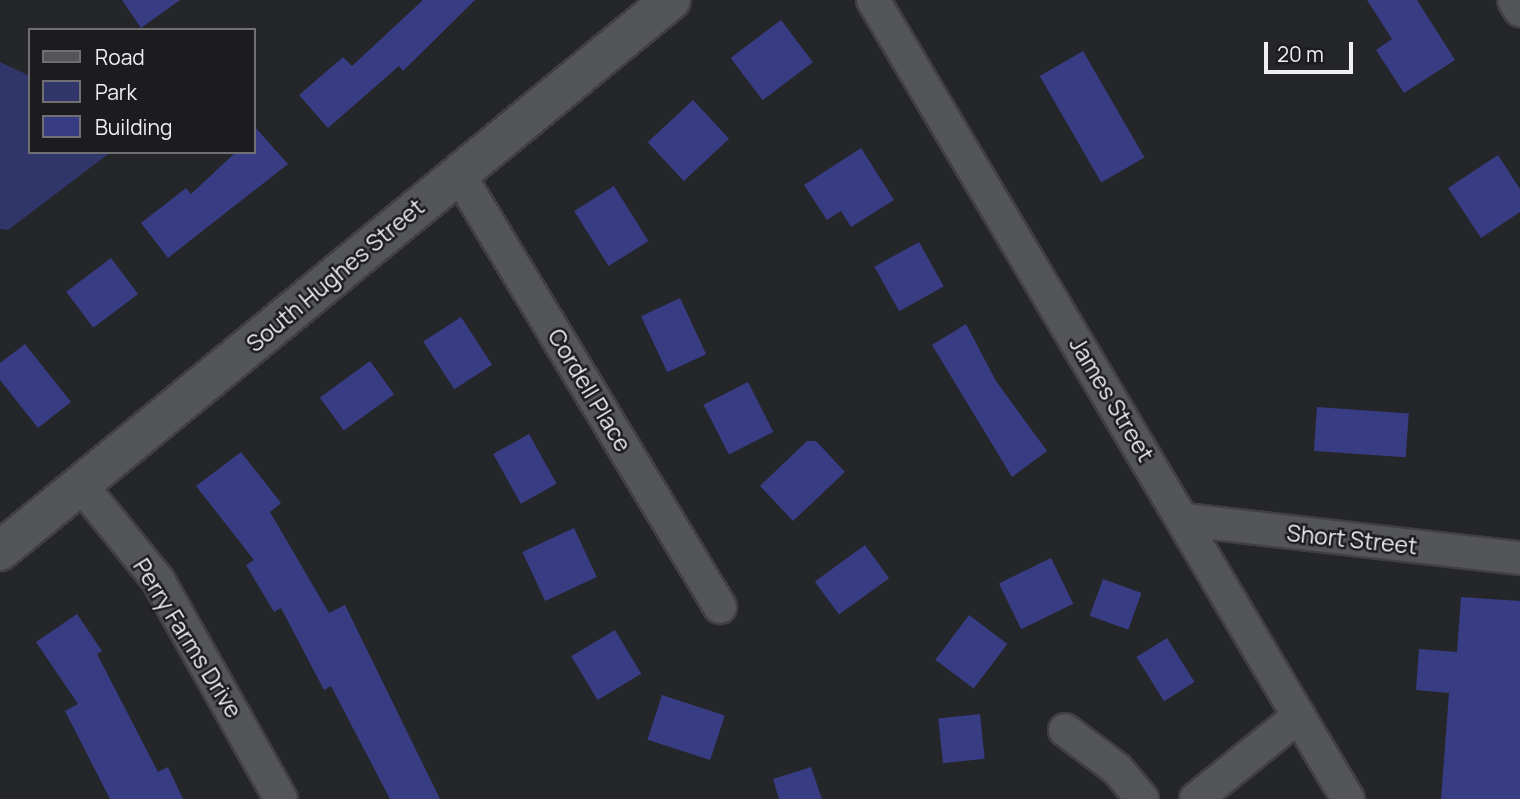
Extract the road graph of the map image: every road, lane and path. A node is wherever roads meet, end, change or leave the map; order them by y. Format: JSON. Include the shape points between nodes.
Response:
{"nodes":[{"id":1,"x":671,"y":0,"type":"edge"},
{"id":2,"x":873,"y":0,"type":"edge"},
{"id":3,"x":1514,"y":0,"type":"edge"},
{"id":4,"x":1520,"y":10,"type":"edge"},
{"id":5,"x":458,"y":173,"type":"junction"},
{"id":6,"x":82,"y":485,"type":"junction"},
{"id":7,"x":1185,"y":520,"type":"junction"},
{"id":8,"x":0,"y":551,"type":"edge"},
{"id":9,"x":1520,"y":558,"type":"edge"},
{"id":10,"x":720,"y":607,"type":"dead end"},
{"id":11,"x":1299,"y":716,"type":"junction"},
{"id":12,"x":1065,"y":730,"type":"dead end"},
{"id":13,"x":281,"y":799,"type":"edge"},
{"id":14,"x":1142,"y":799,"type":"edge"},
{"id":15,"x":1196,"y":799,"type":"edge"},
{"id":16,"x":1348,"y":799,"type":"edge"}],
"edges":[{"from":1,"to":5,"type":"street","name":"South Hughes Street"},
{"from":2,"to":7,"type":"street","name":"James Street"},
{"from":3,"to":4,"type":"street"},
{"from":5,"to":6,"type":"street","name":"South Hughes Street"},
{"from":5,"to":10,"type":"street","name":"Cordell Place"},
{"from":6,"to":8,"type":"street","name":"South Hughes Street"},
{"from":6,"to":13,"type":"street","name":"Perry Farms Drive","via":[[158,580]]},
{"from":7,"to":9,"type":"street","name":"Short Street"},
{"from":7,"to":11,"type":"street","name":"James Street"},
{"from":11,"to":15,"type":"street"},
{"from":11,"to":16,"type":"street","name":"James Street"},
{"from":12,"to":14,"type":"street","via":[[1117,769]]}]}
